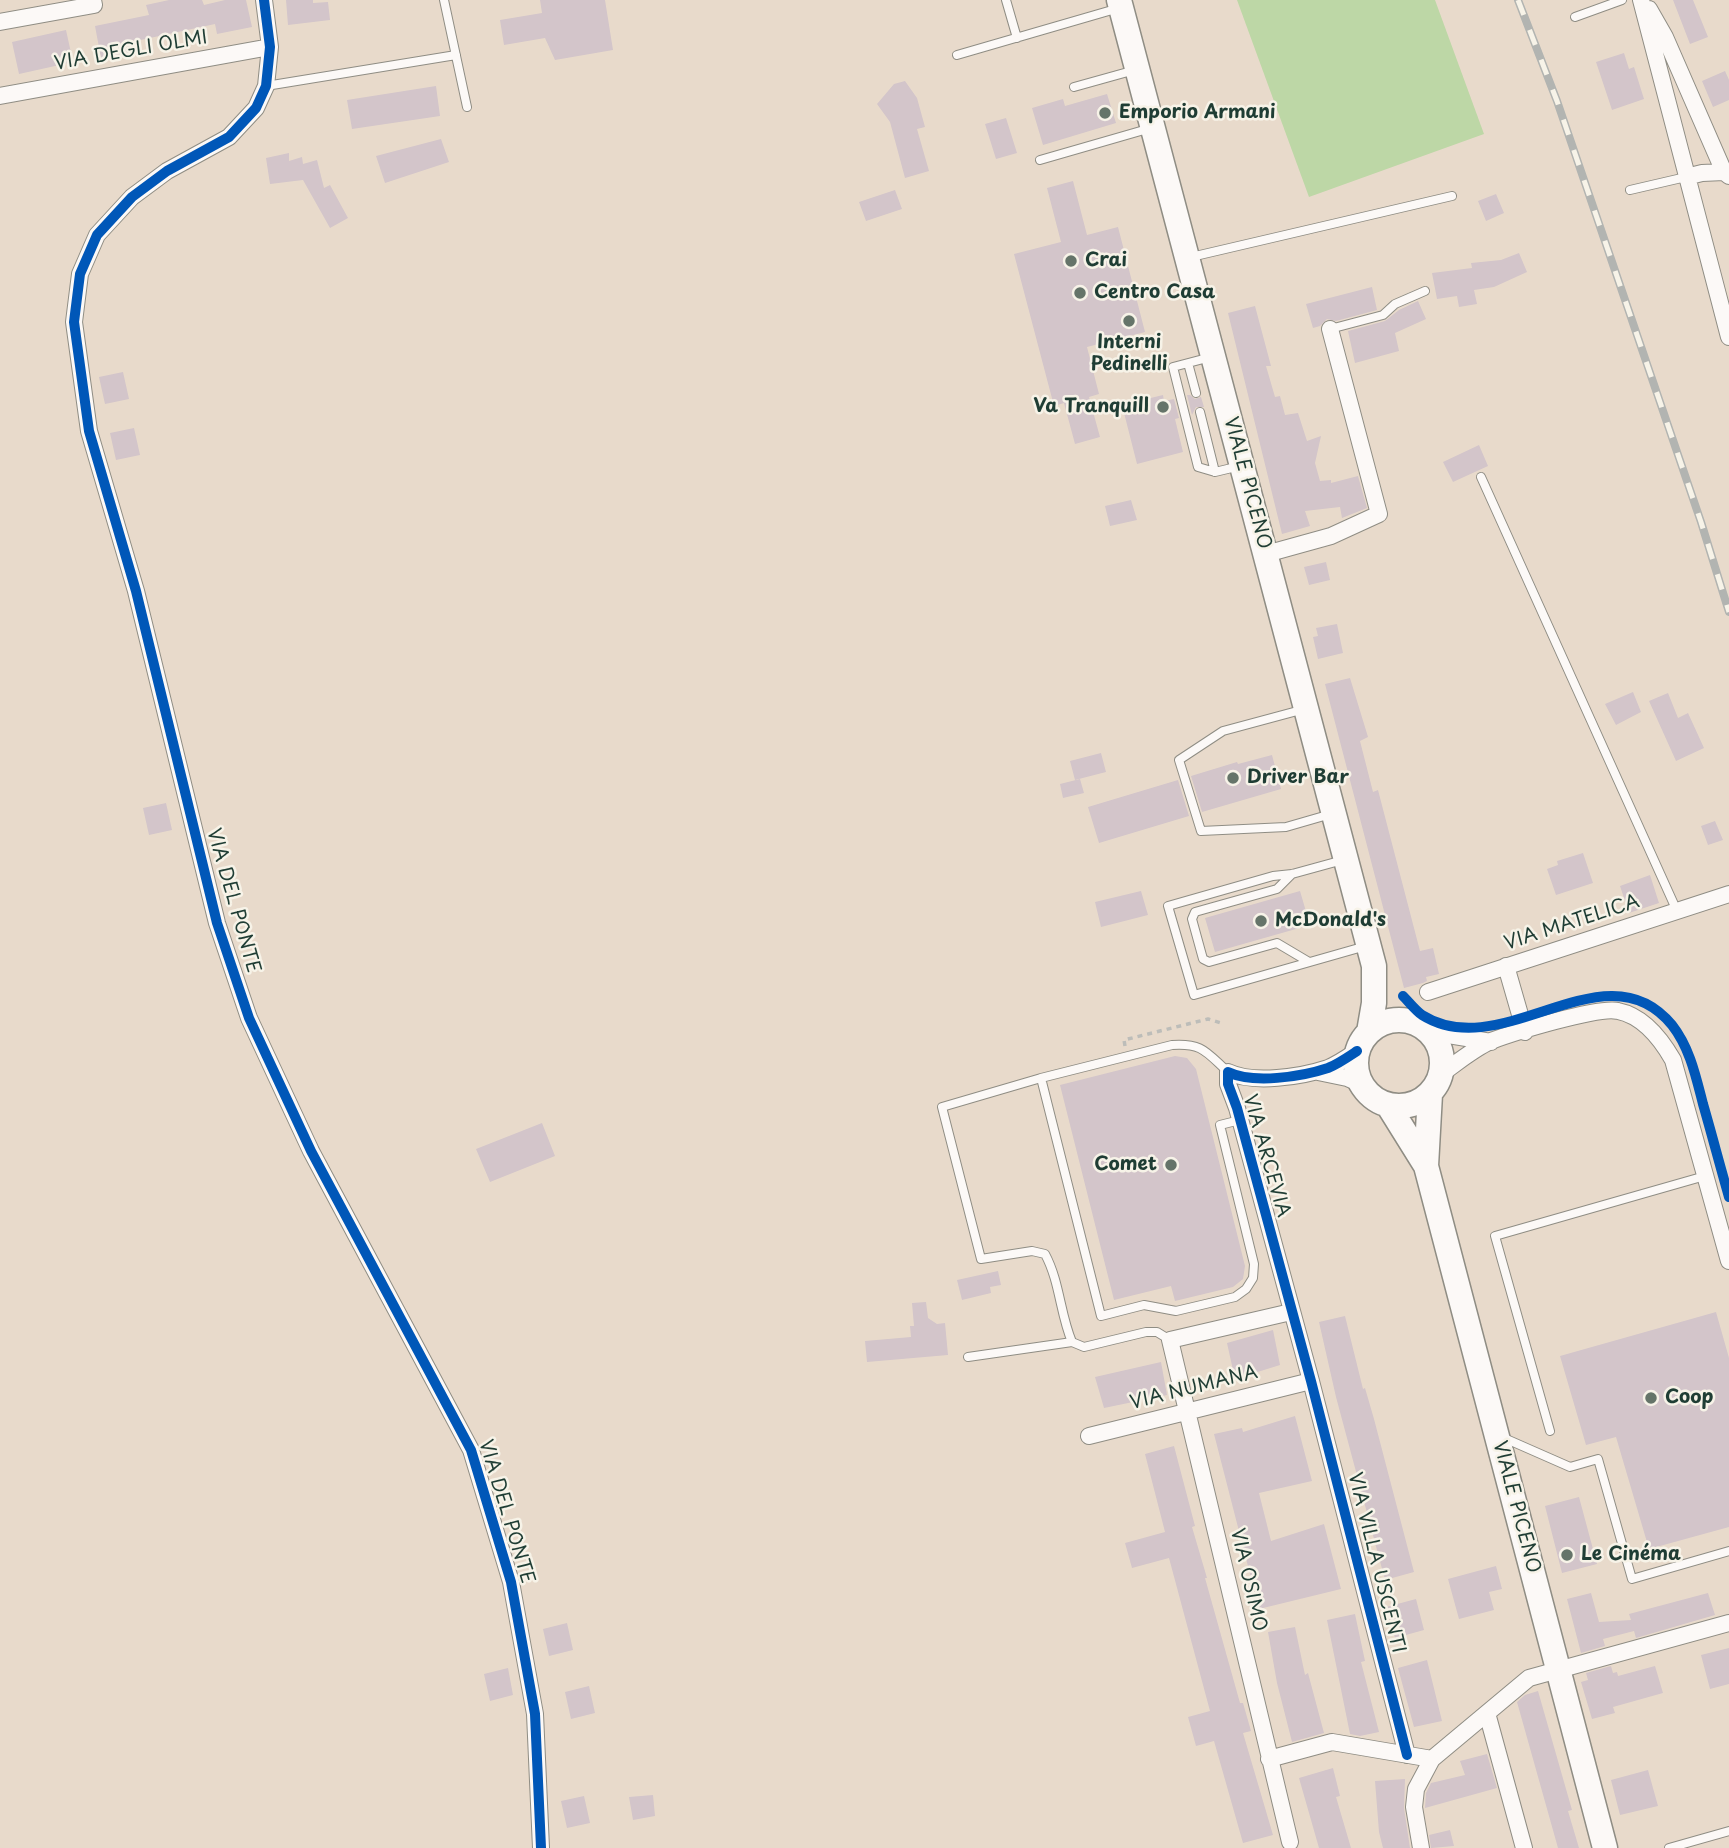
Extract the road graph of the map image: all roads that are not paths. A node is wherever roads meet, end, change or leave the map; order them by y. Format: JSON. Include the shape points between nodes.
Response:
{"nodes":[{"id":1,"x":264,"y":0,"type":"edge"},
{"id":2,"x":444,"y":0,"type":"edge"},
{"id":3,"x":1006,"y":0,"type":"edge"},
{"id":4,"x":1622,"y":0,"type":"edge"},
{"id":5,"x":1643,"y":0,"type":"edge"},
{"id":6,"x":93,"y":2,"type":"edge"},
{"id":7,"x":1120,"y":4,"type":"edge"},
{"id":8,"x":1575,"y":17,"type":"dead end"},
{"id":9,"x":0,"y":22,"type":"edge"},
{"id":10,"x":1017,"y":38,"type":"junction"},
{"id":11,"x":270,"y":47,"type":"junction"},
{"id":12,"x":456,"y":55,"type":"junction"},
{"id":13,"x":957,"y":55,"type":"dead end"},
{"id":14,"x":1138,"y":69,"type":"junction"},
{"id":15,"x":266,"y":86,"type":"junction"},
{"id":16,"x":1074,"y":87,"type":"dead end"},
{"id":17,"x":0,"y":96,"type":"edge"},
{"id":18,"x":467,"y":107,"type":"dead end"},
{"id":19,"x":1154,"y":127,"type":"junction"},
{"id":20,"x":1040,"y":160,"type":"dead end"},
{"id":21,"x":1726,"y":174,"type":"edge"},
{"id":22,"x":1686,"y":177,"type":"junction"},
{"id":23,"x":1630,"y":190,"type":"dead end"},
{"id":24,"x":1452,"y":196,"type":"dead end"},
{"id":25,"x":1188,"y":257,"type":"junction"},
{"id":26,"x":1425,"y":291,"type":"dead end"},
{"id":27,"x":1330,"y":329,"type":"joint"},
{"id":28,"x":1729,"y":337,"type":"edge"},
{"id":29,"x":1214,"y":356,"type":"junction"},
{"id":30,"x":1188,"y":363,"type":"junction"},
{"id":31,"x":1195,"y":393,"type":"dead end"},
{"id":32,"x":1200,"y":412,"type":"dead end"},
{"id":33,"x":1242,"y":465,"type":"junction"},
{"id":34,"x":1216,"y":472,"type":"junction"},
{"id":35,"x":1481,"y":477,"type":"dead end"},
{"id":36,"x":1266,"y":554,"type":"junction"},
{"id":37,"x":1307,"y":708,"type":"junction"},
{"id":38,"x":1334,"y":813,"type":"junction"},
{"id":39,"x":1346,"y":859,"type":"junction"},
{"id":40,"x":1292,"y":874,"type":"junction"},
{"id":41,"x":1729,"y":894,"type":"edge"},
{"id":42,"x":1677,"y":911,"type":"junction"},
{"id":43,"x":1371,"y":956,"type":"junction"},
{"id":44,"x":1309,"y":962,"type":"junction"},
{"id":45,"x":1506,"y":966,"type":"junction"},
{"id":46,"x":1428,"y":992,"type":"dead end"},
{"id":47,"x":1421,"y":1027,"type":"junction"},
{"id":48,"x":1525,"y":1032,"type":"junction"},
{"id":49,"x":1363,"y":1042,"type":"junction"},
{"id":50,"x":1491,"y":1042,"type":"junction"},
{"id":51,"x":1316,"y":1071,"type":"junction"},
{"id":52,"x":1228,"y":1072,"type":"junction"},
{"id":53,"x":1041,"y":1077,"type":"junction"},
{"id":54,"x":1256,"y":1079,"type":"junction"},
{"id":55,"x":1362,"y":1084,"type":"junction"},
{"id":56,"x":1436,"y":1084,"type":"junction"},
{"id":57,"x":1388,"y":1105,"type":"junction"},
{"id":58,"x":1238,"y":1114,"type":"junction"},
{"id":59,"x":1426,"y":1166,"type":"junction"},
{"id":60,"x":1705,"y":1176,"type":"junction"},
{"id":61,"x":1729,"y":1261,"type":"edge"},
{"id":62,"x":1291,"y":1312,"type":"junction"},
{"id":63,"x":1170,"y":1340,"type":"junction"},
{"id":64,"x":1072,"y":1342,"type":"junction"},
{"id":65,"x":968,"y":1357,"type":"dead end"},
{"id":66,"x":1311,"y":1381,"type":"junction"},
{"id":67,"x":1186,"y":1411,"type":"junction"},
{"id":68,"x":1550,"y":1431,"type":"dead end"},
{"id":69,"x":1497,"y":1435,"type":"junction"},
{"id":70,"x":1089,"y":1436,"type":"dead end"},
{"id":71,"x":1729,"y":1551,"type":"edge"},
{"id":72,"x":1729,"y":1623,"type":"edge"},
{"id":73,"x":1558,"y":1670,"type":"junction"},
{"id":74,"x":1488,"y":1713,"type":"junction"},
{"id":75,"x":1407,"y":1755,"type":"junction"},
{"id":76,"x":1269,"y":1759,"type":"junction"},
{"id":77,"x":1432,"y":1759,"type":"junction"},
{"id":78,"x":1729,"y":1832,"type":"edge"},
{"id":79,"x":1290,"y":1842,"type":"dead end"},
{"id":80,"x":541,"y":1848,"type":"edge"},
{"id":81,"x":1421,"y":1848,"type":"edge"},
{"id":82,"x":1524,"y":1848,"type":"edge"},
{"id":83,"x":1605,"y":1848,"type":"edge"},
{"id":84,"x":1669,"y":1848,"type":"edge"}],
"edges":[{"from":1,"to":11,"type":"street","name":"VIA DEL PONTE"},
{"from":2,"to":12,"type":"lane"},
{"from":3,"to":10,"type":"lane"},
{"from":4,"to":8,"type":"lane"},
{"from":5,"to":21,"type":"street","via":[[1665,37]]},
{"from":5,"to":22,"type":"street"},
{"from":6,"to":9,"type":"street"},
{"from":7,"to":10,"type":"lane"},
{"from":7,"to":14,"type":"main road","name":"VIALE PICENO"},
{"from":10,"to":13,"type":"lane"},
{"from":11,"to":15,"type":"street","name":"VIA DEL PONTE"},
{"from":11,"to":17,"type":"street","name":"VIA DEGLI OLMI"},
{"from":12,"to":15,"type":"lane"},
{"from":12,"to":18,"type":"lane"},
{"from":14,"to":16,"type":"lane"},
{"from":14,"to":19,"type":"main road","name":"VIALE PICENO"},
{"from":15,"to":80,"type":"street","name":"VIA DEL PONTE","via":[[256,108],[229,137],[167,171],[132,198],[97,235],[80,274],[74,322],[89,431],[136,591],[217,923],[250,1018],[311,1151],[471,1450],[511,1582],[533,1701]]},
{"from":19,"to":20,"type":"lane"},
{"from":19,"to":25,"type":"main road","name":"VIALE PICENO"},
{"from":21,"to":22,"type":"street"},
{"from":22,"to":23,"type":"lane"},
{"from":22,"to":28,"type":"street"},
{"from":24,"to":25,"type":"lane"},
{"from":25,"to":29,"type":"main road","name":"VIALE PICENO"},
{"from":26,"to":27,"type":"lane","via":[[1395,304],[1383,315]]},
{"from":27,"to":36,"type":"street","via":[[1379,514],[1331,536]]},
{"from":29,"to":30,"type":"lane"},
{"from":29,"to":33,"type":"main road","name":"VIALE PICENO"},
{"from":30,"to":31,"type":"lane"},
{"from":30,"to":34,"type":"lane","via":[[1173,367],[1198,467]]},
{"from":32,"to":34,"type":"lane"},
{"from":33,"to":34,"type":"lane"},
{"from":33,"to":36,"type":"main road","name":"VIALE PICENO"},
{"from":35,"to":42,"type":"lane"},
{"from":36,"to":37,"type":"main road","name":"VIALE PICENO"},
{"from":37,"to":38,"type":"main road","name":"VIALE PICENO"},
{"from":37,"to":38,"type":"lane","via":[[1223,731],[1179,760],[1201,831],[1286,827]]},
{"from":38,"to":39,"type":"main road","name":"VIALE PICENO"},
{"from":39,"to":40,"type":"lane"},
{"from":39,"to":43,"type":"main road","name":"VIALE PICENO"},
{"from":40,"to":44,"type":"lane","via":[[1277,889],[1195,912],[1192,919],[1203,959],[1209,962],[1277,943]]},
{"from":40,"to":44,"type":"lane","via":[[1168,906],[1194,995]]},
{"from":41,"to":42,"type":"street","name":"VIA MATELICA"},
{"from":42,"to":45,"type":"street","name":"VIA MATELICA"},
{"from":43,"to":44,"type":"lane"},
{"from":43,"to":47,"type":"main road","name":"VIALE PICENO","via":[[1393,999]]},
{"from":43,"to":49,"type":"main road","name":"VIALE PICENO","via":[[1374,1003]]},
{"from":45,"to":46,"type":"street","name":"VIA MATELICA"},
{"from":45,"to":48,"type":"street"},
{"from":47,"to":49,"type":"main road","via":[[1388,1021]]},
{"from":47,"to":50,"type":"street"},
{"from":47,"to":56,"type":"main road","name":"VIALE PICENO","via":[[1441,1052]]},
{"from":48,"to":50,"type":"street"},
{"from":48,"to":60,"type":"street","via":[[1598,1010],[1618,1011],[1659,1037],[1673,1060]]},
{"from":49,"to":51,"type":"street","name":"VIA ARCEVIA","via":[[1331,1066]]},
{"from":49,"to":55,"type":"main road","name":"VIALE PICENO","via":[[1357,1074]]},
{"from":50,"to":56,"type":"street"},
{"from":51,"to":54,"type":"street","name":"VIA ARCEVIA"},
{"from":51,"to":55,"type":"street","name":"VIA ARCEVIA"},
{"from":52,"to":53,"type":"lane","via":[[1192,1044]]},
{"from":52,"to":54,"type":"street","name":"VIA ARCEVIA"},
{"from":52,"to":58,"type":"street","name":"VIA ARCEVIA"},
{"from":53,"to":58,"type":"lane","via":[[1101,1316],[1144,1305],[1176,1311],[1235,1297],[1253,1278],[1254,1264],[1220,1125]]},
{"from":53,"to":64,"type":"lane","via":[[943,1107],[981,1259],[1032,1251],[1045,1254]]},
{"from":54,"to":58,"type":"street","name":"VIA ARCEVIA","via":[[1242,1093]]},
{"from":55,"to":57,"type":"main road","name":"VIALE PICENO"},
{"from":56,"to":57,"type":"main road","via":[[1410,1105]]},
{"from":56,"to":59,"type":"main road","name":"VIALE PICENO"},
{"from":57,"to":59,"type":"main road","name":"VIALE PICENO"},
{"from":58,"to":62,"type":"street","name":"VIA ARCEVIA"},
{"from":59,"to":69,"type":"main road","name":"VIALE PICENO"},
{"from":60,"to":61,"type":"street"},
{"from":60,"to":68,"type":"lane","via":[[1495,1236]]},
{"from":62,"to":63,"type":"street"},
{"from":62,"to":66,"type":"street","name":"VIA ARCEVIA"},
{"from":63,"to":64,"type":"lane","via":[[1157,1332],[1084,1347]]},
{"from":63,"to":67,"type":"street","name":"VIA OSIMO"},
{"from":64,"to":65,"type":"lane"},
{"from":66,"to":67,"type":"street","name":"VIA NUMANA"},
{"from":66,"to":75,"type":"street","name":"VIA VILLA USCENTI"},
{"from":67,"to":70,"type":"street","name":"VIA NUMANA"},
{"from":67,"to":76,"type":"street","name":"VIA OSIMO"},
{"from":69,"to":71,"type":"lane","via":[[1570,1467],[1598,1459],[1632,1578]]},
{"from":69,"to":73,"type":"main road","name":"VIALE PICENO"},
{"from":72,"to":73,"type":"street"},
{"from":73,"to":74,"type":"street","via":[[1529,1678]]},
{"from":73,"to":83,"type":"main road","name":"VIALE PICENO"},
{"from":74,"to":77,"type":"street"},
{"from":74,"to":82,"type":"street"},
{"from":75,"to":76,"type":"street","via":[[1332,1742]]},
{"from":75,"to":77,"type":"street"},
{"from":76,"to":79,"type":"street","name":"VIA OSIMO"},
{"from":77,"to":81,"type":"street","via":[[1416,1788],[1414,1807]]},
{"from":78,"to":84,"type":"lane"}]}
